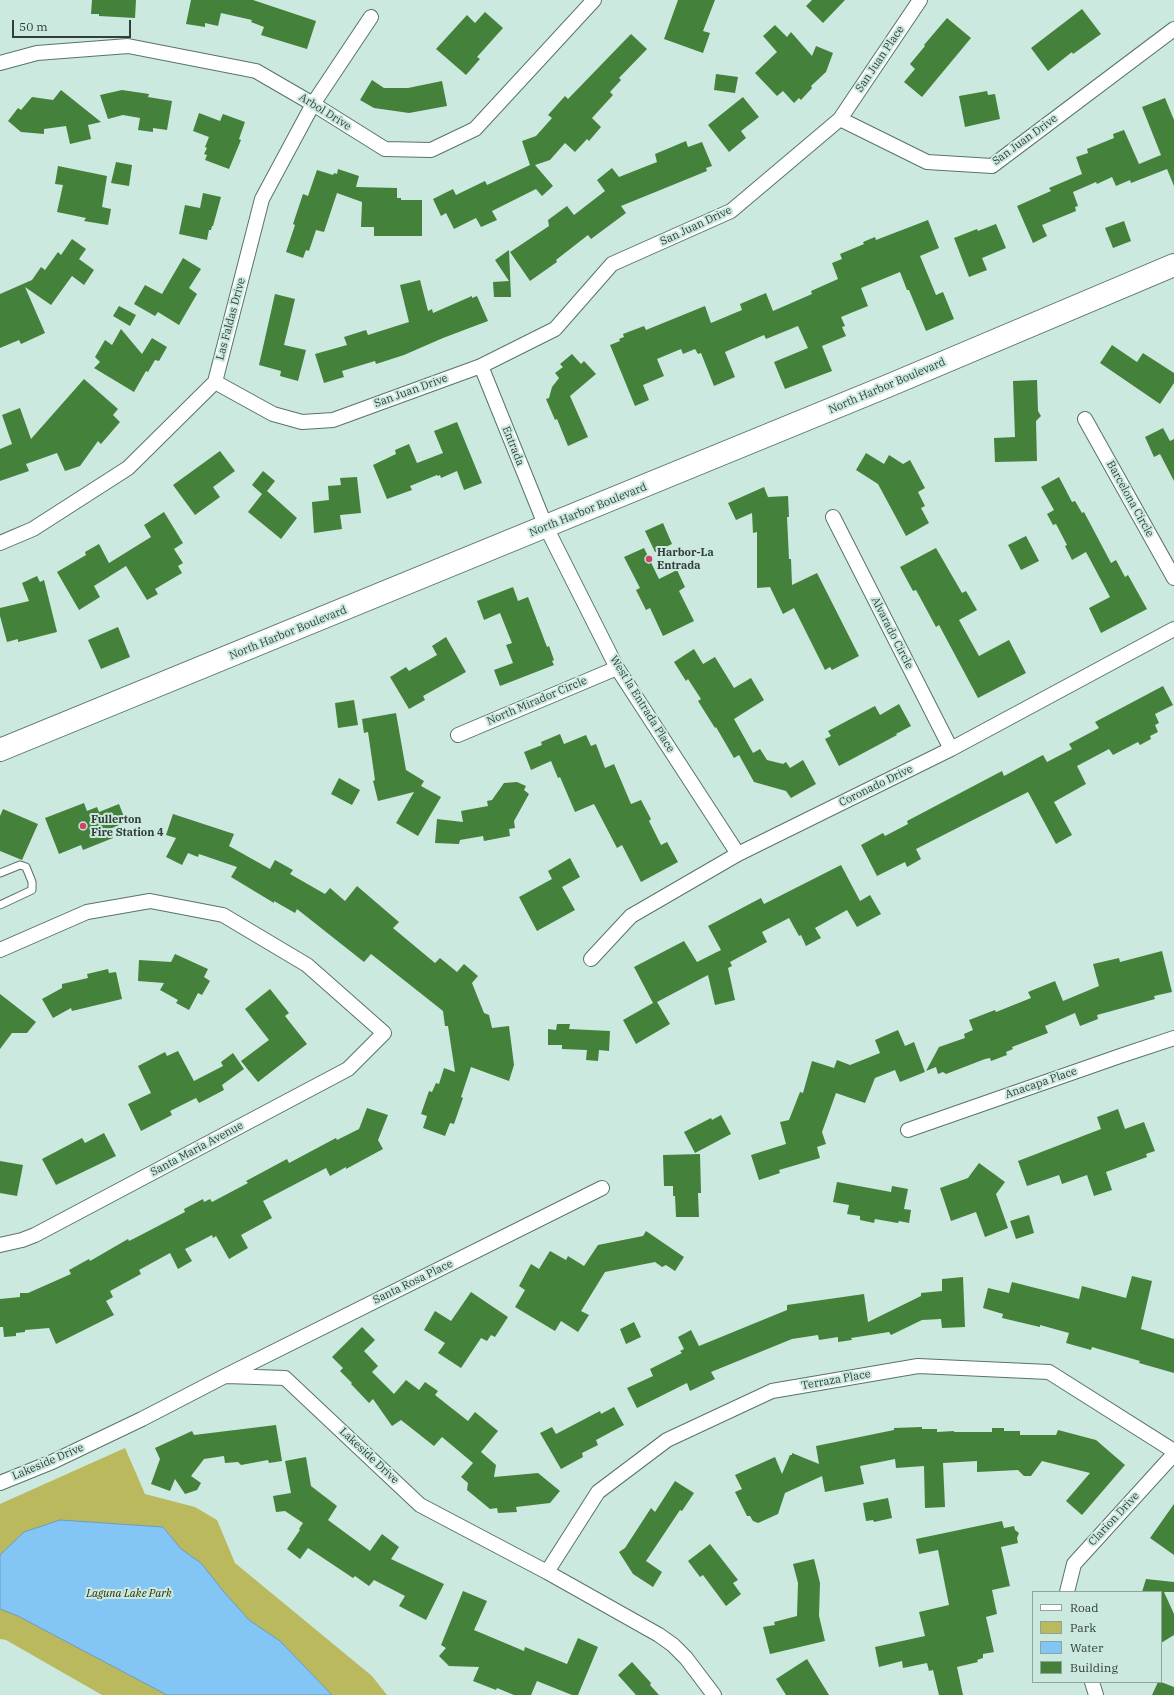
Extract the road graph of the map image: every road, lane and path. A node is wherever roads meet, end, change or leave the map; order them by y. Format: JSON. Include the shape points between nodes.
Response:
{"nodes":[{"id":1,"x":594,"y":0,"type":"edge"},
{"id":2,"x":920,"y":0,"type":"edge"},
{"id":3,"x":371,"y":17,"type":"dead end"},
{"id":4,"x":1174,"y":29,"type":"edge"},
{"id":5,"x":0,"y":63,"type":"edge"},
{"id":6,"x":313,"y":104,"type":"junction"},
{"id":7,"x":840,"y":118,"type":"junction"},
{"id":8,"x":1174,"y":266,"type":"edge"},
{"id":9,"x":480,"y":366,"type":"junction"},
{"id":10,"x":215,"y":382,"type":"junction"},
{"id":11,"x":1085,"y":419,"type":"dead end"},
{"id":12,"x":833,"y":517,"type":"dead end"},
{"id":13,"x":546,"y":527,"type":"junction"},
{"id":14,"x":0,"y":543,"type":"edge"},
{"id":15,"x":1174,"y":578,"type":"edge"},
{"id":16,"x":1174,"y":629,"type":"edge"},
{"id":17,"x":617,"y":668,"type":"junction"},
{"id":18,"x":458,"y":735,"type":"dead end"},
{"id":19,"x":951,"y":748,"type":"junction"},
{"id":20,"x":0,"y":750,"type":"edge"},
{"id":21,"x":738,"y":854,"type":"junction"},
{"id":22,"x":0,"y":873,"type":"edge"},
{"id":23,"x":0,"y":905,"type":"edge"},
{"id":24,"x":0,"y":950,"type":"edge"},
{"id":25,"x":591,"y":959,"type":"dead end"},
{"id":26,"x":1174,"y":1038,"type":"edge"},
{"id":27,"x":908,"y":1130,"type":"dead end"},
{"id":28,"x":602,"y":1188,"type":"dead end"},
{"id":29,"x":0,"y":1245,"type":"edge"},
{"id":30,"x":225,"y":1376,"type":"junction"},
{"id":31,"x":1174,"y":1451,"type":"edge"},
{"id":32,"x":1174,"y":1454,"type":"edge"},
{"id":33,"x":0,"y":1483,"type":"edge"},
{"id":34,"x":547,"y":1572,"type":"junction"},
{"id":35,"x":1067,"y":1591,"type":"edge"},
{"id":36,"x":1092,"y":1683,"type":"edge"},
{"id":37,"x":714,"y":1695,"type":"edge"},
{"id":38,"x":1096,"y":1695,"type":"edge"}],
"edges":[{"from":1,"to":6,"type":"street","name":"Arbol Drive","via":[[475,129],[431,150],[385,149]]},
{"from":2,"to":7,"type":"street","name":"San Juan Place"},
{"from":3,"to":6,"type":"street","name":"Las Faldas Drive"},
{"from":4,"to":7,"type":"street","name":"San Juan Drive","via":[[992,166],[927,162]]},
{"from":5,"to":6,"type":"street","name":"Arbol Drive","via":[[37,53],[128,46],[256,71]]},
{"from":6,"to":10,"type":"street","name":"Las Faldas Drive","via":[[262,199]]},
{"from":7,"to":9,"type":"street","name":"San Juan Drive","via":[[731,211],[612,264],[555,328]]},
{"from":8,"to":13,"type":"main road","name":"North Harbor Boulevard"},
{"from":9,"to":10,"type":"street","name":"San Juan Drive","via":[[333,420],[302,422],[273,414]]},
{"from":9,"to":13,"type":"street","name":"Entrada"},
{"from":10,"to":14,"type":"street","via":[[128,468],[33,529]]},
{"from":11,"to":15,"type":"street","name":"Barcelona Circle"},
{"from":12,"to":19,"type":"street","name":"Alvarado Circle"},
{"from":13,"to":17,"type":"street","name":"West la Entrada Place"},
{"from":13,"to":20,"type":"main road","name":"North Harbor Boulevard"},
{"from":16,"to":19,"type":"street","name":"Coronado Drive"},
{"from":17,"to":18,"type":"street","name":"North Mirador Circle"},
{"from":17,"to":21,"type":"street","name":"West la Entrada Place"},
{"from":19,"to":21,"type":"street","name":"Coronado Drive"},
{"from":21,"to":25,"type":"street","name":"Coronado Drive","via":[[631,916]]},
{"from":22,"to":23,"type":"lane","via":[[20,866],[26,867],[32,882],[32,890]]},
{"from":24,"to":29,"type":"street","name":"Santa Maria Avenue","via":[[87,912],[150,901],[223,915],[307,965],[384,1033],[348,1069],[35,1235]]},
{"from":26,"to":27,"type":"street","name":"Anacapa Place"},
{"from":28,"to":30,"type":"street","name":"Santa Rosa Place"},
{"from":30,"to":33,"type":"street","name":"Lakeside Drive","via":[[52,1462]]},
{"from":30,"to":34,"type":"street","name":"Lakeside Drive","via":[[285,1378],[420,1505]]},
{"from":31,"to":34,"type":"street","name":"Terraza Place","via":[[1049,1372],[918,1366],[772,1391],[667,1440],[598,1492]]},
{"from":32,"to":35,"type":"street","name":"Clarion Drive","via":[[1074,1564]]},
{"from":34,"to":37,"type":"street","name":"Lakeside Drive","via":[[659,1635],[686,1658]]},
{"from":36,"to":38,"type":"street"}]}
